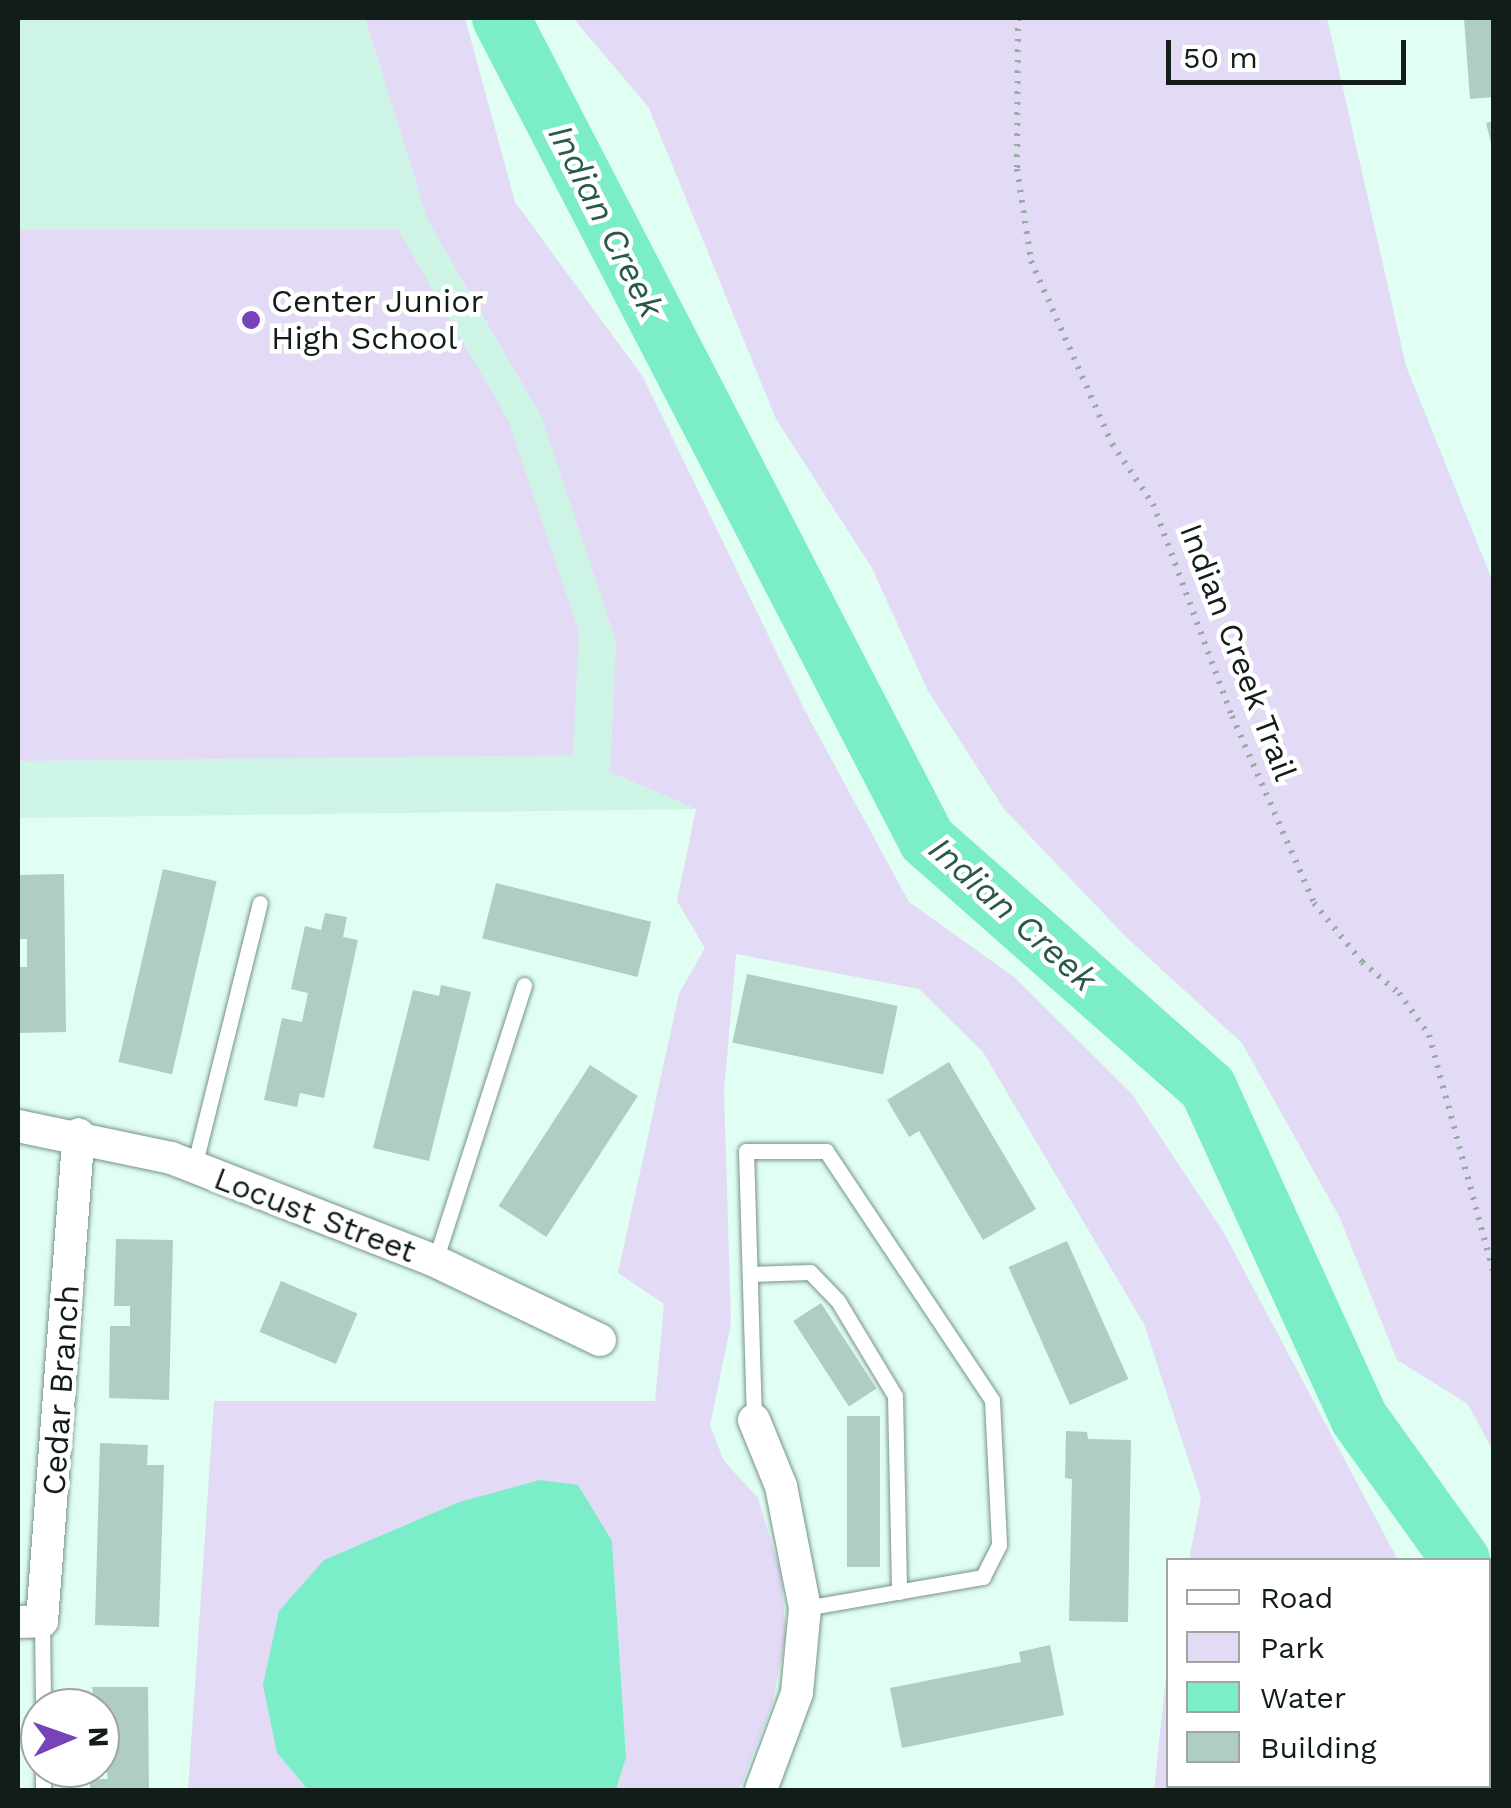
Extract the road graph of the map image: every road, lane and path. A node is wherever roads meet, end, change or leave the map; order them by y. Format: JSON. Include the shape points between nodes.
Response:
{"nodes":[{"id":1,"x":1018,"y":18,"type":"edge"},
{"id":2,"x":260,"y":903,"type":"dead end"},
{"id":3,"x":524,"y":985,"type":"dead end"},
{"id":4,"x":18,"y":1126,"type":"edge"},
{"id":5,"x":79,"y":1134,"type":"junction"},
{"id":6,"x":194,"y":1167,"type":"junction"},
{"id":7,"x":434,"y":1262,"type":"junction"},
{"id":8,"x":750,"y":1274,"type":"junction"},
{"id":9,"x":1494,"y":1274,"type":"edge"},
{"id":10,"x":600,"y":1340,"type":"dead end"},
{"id":11,"x":754,"y":1420,"type":"joint"},
{"id":12,"x":899,"y":1592,"type":"junction"},
{"id":13,"x":805,"y":1608,"type":"junction"},
{"id":14,"x":30,"y":1622,"type":"edge"},
{"id":15,"x":39,"y":1688,"type":"edge"},
{"id":16,"x":762,"y":1790,"type":"edge"}],
"edges":[{"from":1,"to":9,"type":"path","name":"Indian Creek Trail","via":[[1017,168],[1031,261],[1112,444],[1153,504],[1232,716],[1314,903],[1429,1035]]},
{"from":2,"to":6,"type":"lane"},
{"from":3,"to":7,"type":"lane"},
{"from":4,"to":5,"type":"street","name":"Locust Street"},
{"from":5,"to":6,"type":"street","name":"Locust Street"},
{"from":5,"to":14,"type":"street","name":"Cedar Branch"},
{"from":6,"to":7,"type":"street","name":"Locust Street"},
{"from":7,"to":10,"type":"street","name":"Locust Street"},
{"from":8,"to":11,"type":"lane"},
{"from":8,"to":12,"type":"lane","via":[[810,1272],[838,1301],[895,1396]]},
{"from":8,"to":12,"type":"lane","via":[[746,1151],[826,1150],[992,1400],[1000,1544],[983,1577]]},
{"from":11,"to":13,"type":"street","via":[[780,1486]]},
{"from":12,"to":13,"type":"lane"},
{"from":13,"to":16,"type":"street","via":[[797,1694]]},
{"from":14,"to":15,"type":"lane"}]}
